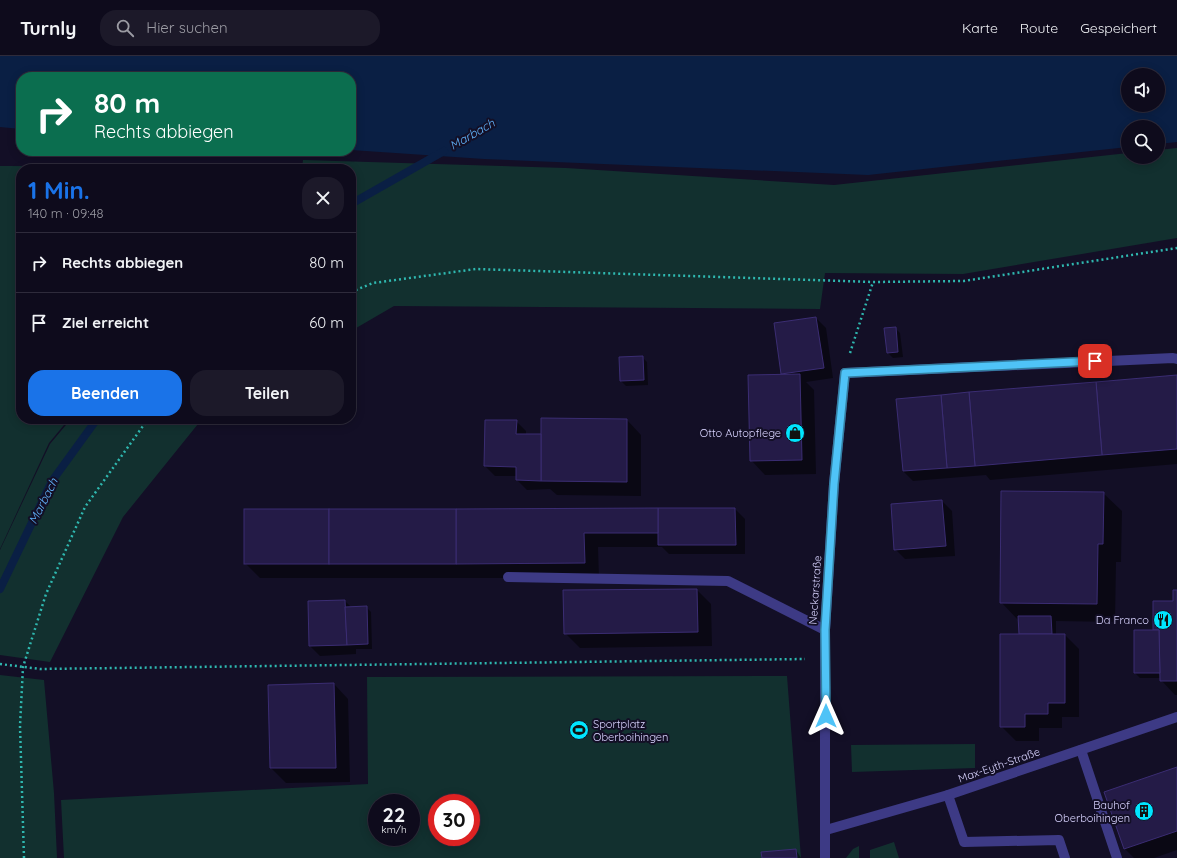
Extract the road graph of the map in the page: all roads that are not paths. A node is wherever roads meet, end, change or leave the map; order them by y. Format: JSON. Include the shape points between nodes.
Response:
{"nodes":[{"id":1,"x":1177,"y":359,"type":"edge"},
{"id":2,"x":508,"y":577,"type":"dead end"},
{"id":3,"x":825,"y":630,"type":"junction"},
{"id":4,"x":1177,"y":717,"type":"edge"},
{"id":5,"x":1081,"y":750,"type":"junction"},
{"id":6,"x":948,"y":795,"type":"junction"},
{"id":7,"x":826,"y":830,"type":"junction"},
{"id":8,"x":825,"y":858,"type":"edge"},
{"id":9,"x":1065,"y":858,"type":"edge"},
{"id":10,"x":1117,"y":858,"type":"edge"}],
"edges":[{"from":1,"to":3,"type":"street","name":"Neckarstraße","via":[[845,373],[834,484]]},
{"from":2,"to":3,"type":"street","via":[[728,581]]},
{"from":3,"to":7,"type":"street","name":"Neckarstraße"},
{"from":4,"to":5,"type":"street","name":"Max-Eyth-Straße"},
{"from":5,"to":6,"type":"street","name":"Max-Eyth-Straße"},
{"from":5,"to":10,"type":"street"},
{"from":6,"to":7,"type":"street","name":"Max-Eyth-Straße"},
{"from":6,"to":9,"type":"street","via":[[964,842],[1059,840]]},
{"from":7,"to":8,"type":"street","name":"Neckarstraße"}]}
